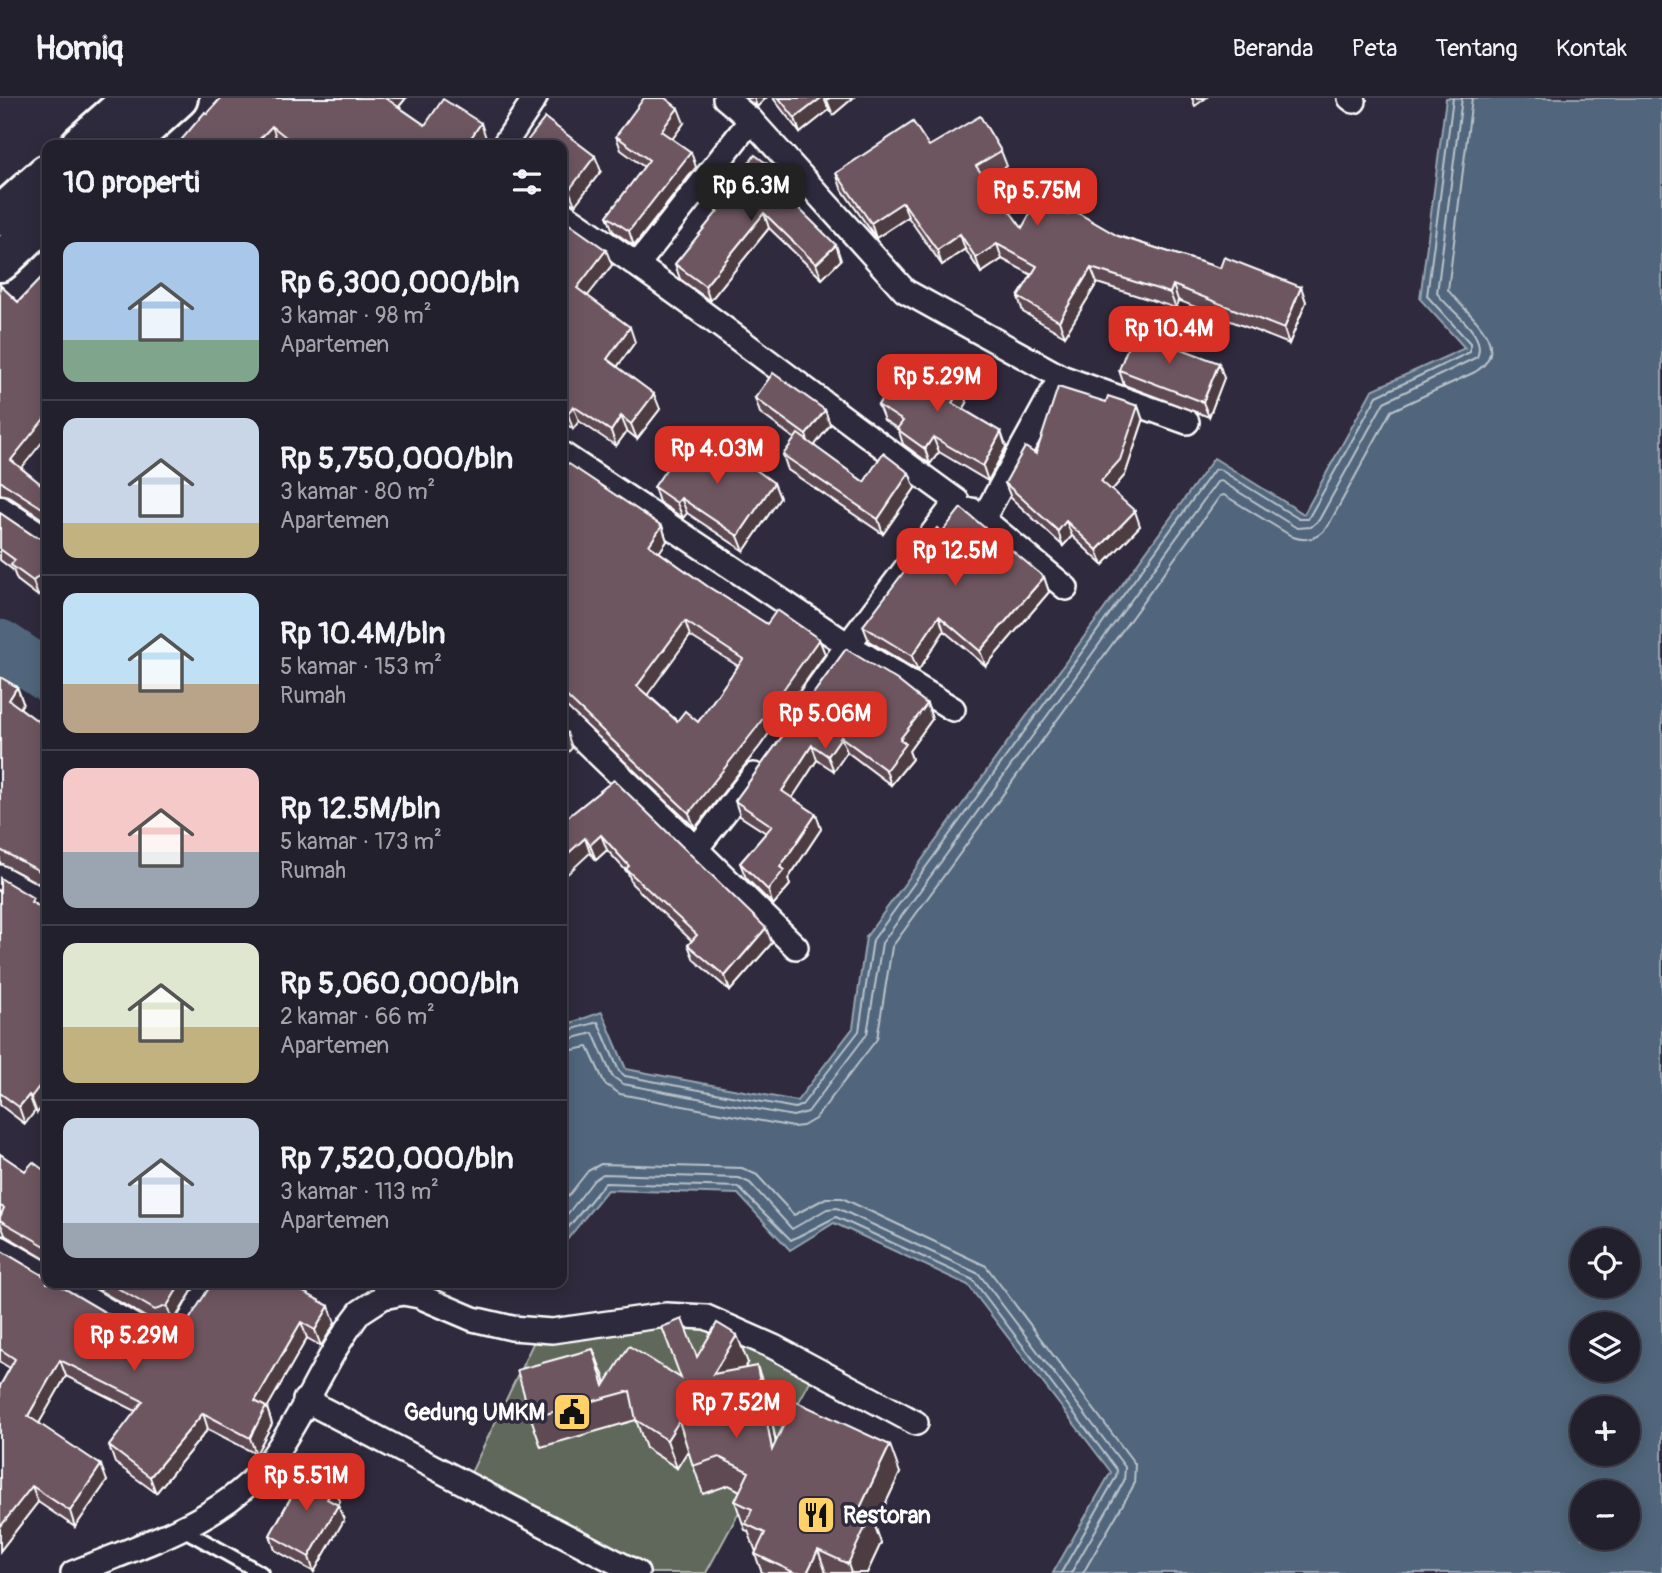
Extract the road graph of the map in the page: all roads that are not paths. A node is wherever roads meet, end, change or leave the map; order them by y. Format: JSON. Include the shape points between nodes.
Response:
{"nodes":[{"id":1,"x":133,"y":98,"type":"edge"},
{"id":2,"x":178,"y":98,"type":"edge"},
{"id":3,"x":534,"y":98,"type":"edge"},
{"id":4,"x":725,"y":98,"type":"edge"},
{"id":5,"x":751,"y":120,"type":"junction"},
{"id":6,"x":86,"y":140,"type":"edge"},
{"id":7,"x":132,"y":140,"type":"edge"},
{"id":8,"x":507,"y":140,"type":"edge"},
{"id":9,"x":42,"y":178,"type":"edge"},
{"id":10,"x":0,"y":216,"type":"edge"},
{"id":11,"x":567,"y":216,"type":"edge"},
{"id":12,"x":42,"y":223,"type":"edge"},
{"id":13,"x":0,"y":262,"type":"edge"},
{"id":14,"x":638,"y":264,"type":"junction"},
{"id":15,"x":1061,"y":377,"type":"junction"},
{"id":16,"x":1187,"y":422,"type":"dead end"},
{"id":17,"x":567,"y":457,"type":"edge"},
{"id":18,"x":957,"y":501,"type":"junction"},
{"id":19,"x":0,"y":508,"type":"edge"},
{"id":20,"x":984,"y":517,"type":"junction"},
{"id":21,"x":42,"y":536,"type":"edge"},
{"id":22,"x":1066,"y":588,"type":"dead end"},
{"id":23,"x":848,"y":645,"type":"junction"},
{"id":24,"x":953,"y":709,"type":"dead end"},
{"id":25,"x":567,"y":724,"type":"edge"},
{"id":26,"x":786,"y":732,"type":"edge"},
{"id":27,"x":771,"y":754,"type":"edge"},
{"id":28,"x":695,"y":849,"type":"junction"},
{"id":29,"x":0,"y":877,"type":"edge"},
{"id":30,"x":42,"y":900,"type":"edge"},
{"id":31,"x":796,"y":947,"type":"dead end"},
{"id":32,"x":0,"y":1248,"type":"edge"},
{"id":33,"x":42,"y":1273,"type":"edge"},
{"id":34,"x":69,"y":1288,"type":"edge"},
{"id":35,"x":208,"y":1288,"type":"edge"},
{"id":36,"x":305,"y":1400,"type":"junction"},
{"id":37,"x":916,"y":1423,"type":"dead end"},
{"id":38,"x":181,"y":1528,"type":"junction"},
{"id":39,"x":73,"y":1573,"type":"edge"},
{"id":40,"x":261,"y":1573,"type":"edge"},
{"id":41,"x":636,"y":1573,"type":"edge"}],
"edges":[{"from":1,"to":6,"type":"highway"},
{"from":2,"to":7,"type":"highway"},
{"from":3,"to":8,"type":"street"},
{"from":4,"to":5,"type":"street"},
{"from":5,"to":14,"type":"street"},
{"from":5,"to":15,"type":"street","via":[[905,291]]},
{"from":9,"to":10,"type":"highway"},
{"from":11,"to":14,"type":"street"},
{"from":12,"to":13,"type":"highway"},
{"from":14,"to":18,"type":"street"},
{"from":15,"to":16,"type":"street"},
{"from":15,"to":20,"type":"street"},
{"from":17,"to":23,"type":"street"},
{"from":18,"to":20,"type":"street"},
{"from":18,"to":23,"type":"street"},
{"from":19,"to":21,"type":"street"},
{"from":20,"to":22,"type":"street"},
{"from":23,"to":24,"type":"street"},
{"from":23,"to":26,"type":"street"},
{"from":25,"to":28,"type":"street"},
{"from":27,"to":28,"type":"street"},
{"from":28,"to":31,"type":"street"},
{"from":29,"to":30,"type":"street"},
{"from":32,"to":33,"type":"street"},
{"from":34,"to":35,"type":"street","via":[[160,1340],[179,1336]]},
{"from":36,"to":37,"type":"street","via":[[360,1312],[383,1297],[403,1293],[512,1328],[552,1331],[666,1315],[706,1317],[774,1347]]},
{"from":36,"to":38,"type":"street","via":[[271,1460],[227,1501]]},
{"from":36,"to":41,"type":"street"},
{"from":38,"to":39,"type":"street"},
{"from":38,"to":40,"type":"lane"}]}
